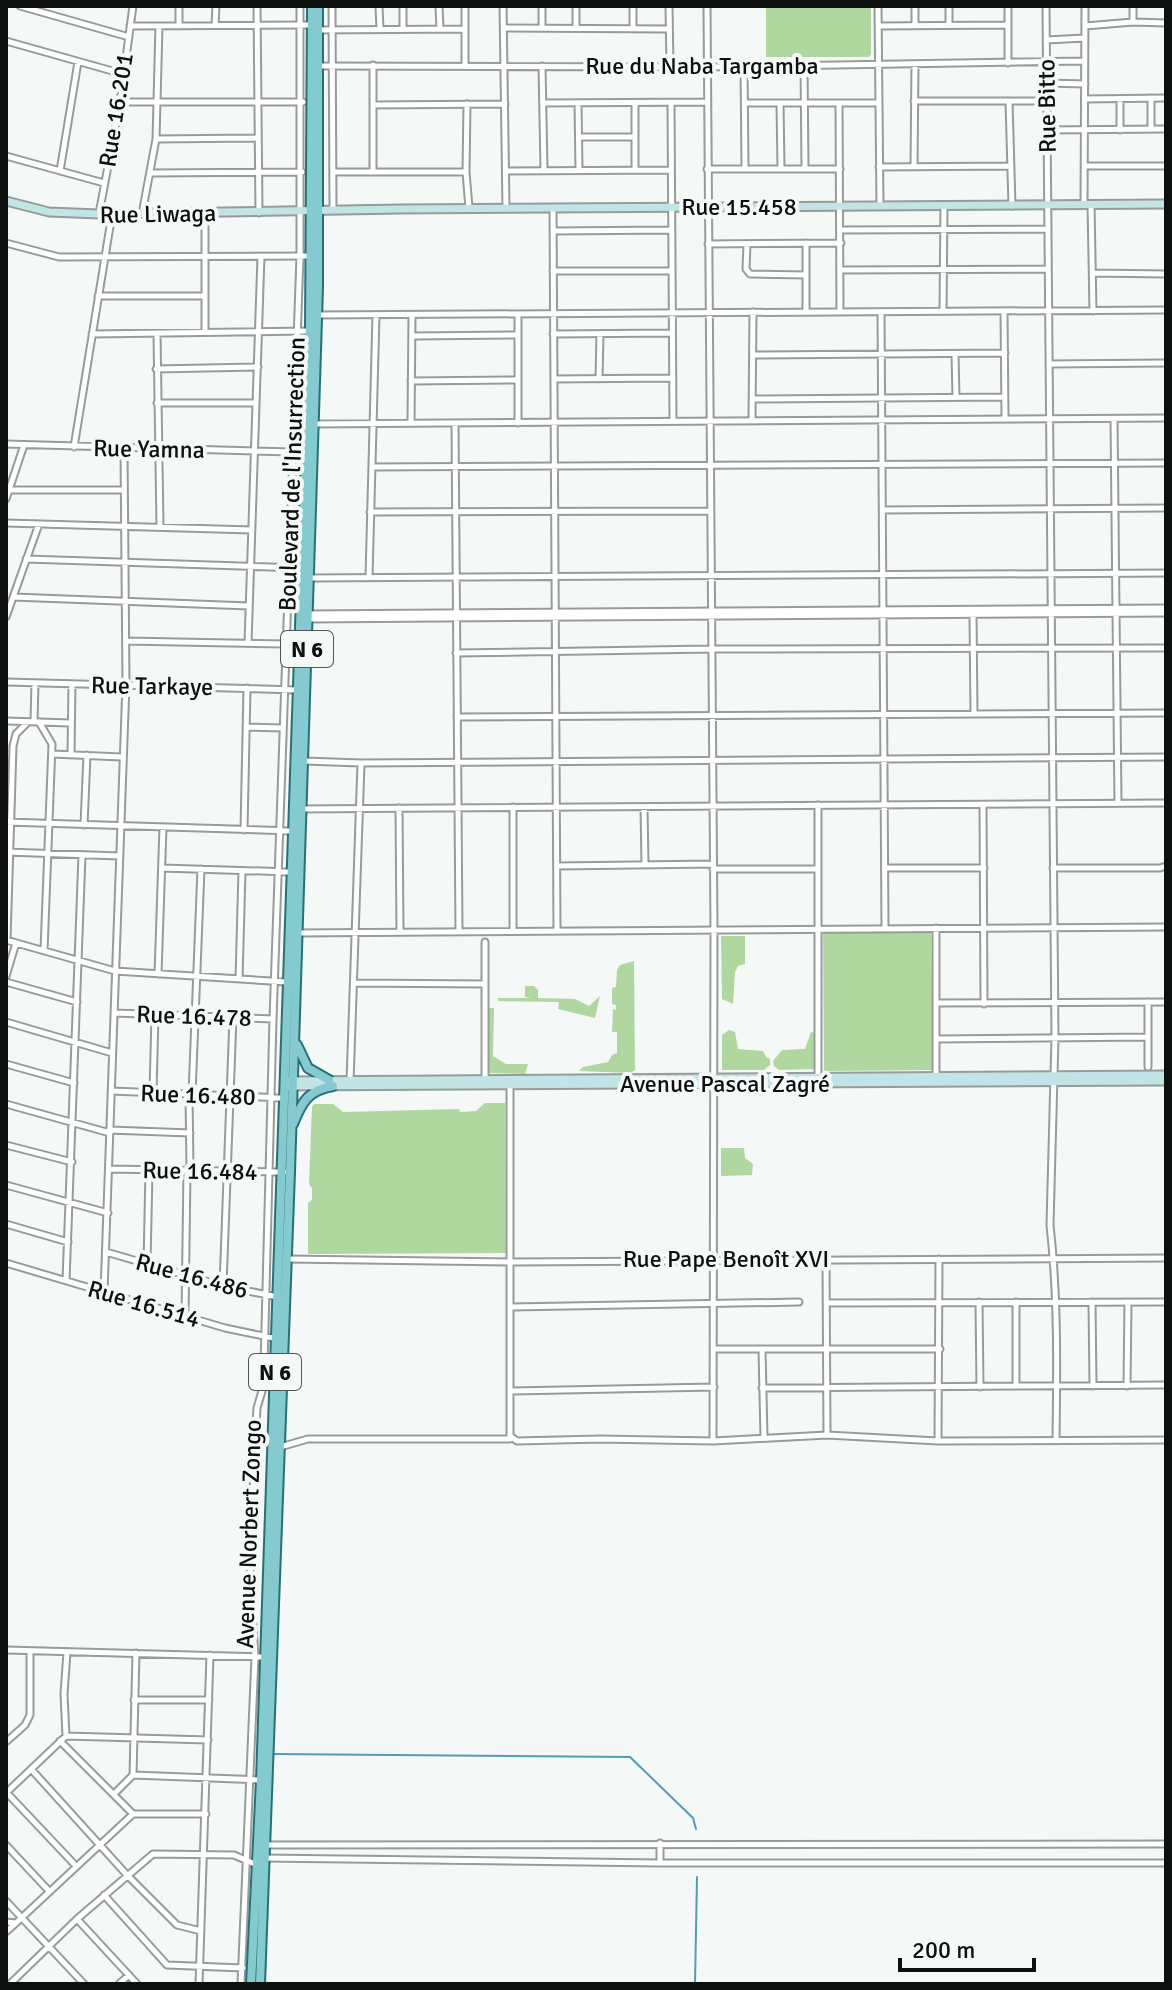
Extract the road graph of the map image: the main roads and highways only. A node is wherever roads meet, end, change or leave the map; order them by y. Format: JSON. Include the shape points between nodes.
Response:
{"nodes":[{"id":1,"x":312,"y":6,"type":"edge"},
{"id":2,"x":318,"y":6,"type":"edge"},
{"id":3,"x":315,"y":27,"type":"junction"},
{"id":4,"x":6,"y":201,"type":"edge"},
{"id":5,"x":1166,"y":204,"type":"edge"},
{"id":6,"x":316,"y":211,"type":"junction"},
{"id":7,"x":310,"y":424,"type":"junction"},
{"id":8,"x":304,"y":616,"type":"junction"},
{"id":9,"x":297,"y":809,"type":"junction"},
{"id":10,"x":294,"y":933,"type":"junction"},
{"id":11,"x":294,"y":1034,"type":"junction"},
{"id":12,"x":1166,"y":1078,"type":"edge"},
{"id":13,"x":712,"y":1081,"type":"junction"},
{"id":14,"x":485,"y":1082,"type":"junction"},
{"id":15,"x":331,"y":1083,"type":"junction"},
{"id":16,"x":289,"y":1084,"type":"junction"},
{"id":17,"x":291,"y":1128,"type":"junction"},
{"id":18,"x":286,"y":1172,"type":"junction"},
{"id":19,"x":280,"y":1339,"type":"junction"},
{"id":20,"x":264,"y":1657,"type":"junction"},
{"id":21,"x":261,"y":1845,"type":"junction"},
{"id":22,"x":259,"y":1860,"type":"junction"},
{"id":23,"x":251,"y":1984,"type":"edge"},
{"id":24,"x":260,"y":1984,"type":"edge"}],
"edges":[{"from":1,"to":3,"type":"main road","name":"Boulevard de l'Insurrection","number":"N 6"},
{"from":2,"to":3,"type":"main road","name":"Boulevard de l'Insurrection","number":"N 6"},
{"from":3,"to":6,"type":"main road","name":"Boulevard de l'Insurrection","number":"N 6"},
{"from":3,"to":6,"type":"main road","name":"Boulevard de l'Insurrection","number":"N 6"},
{"from":4,"to":6,"type":"main road","name":"Rue Liwaga","via":[[49,212],[99,214]]},
{"from":5,"to":6,"type":"main road","name":"Rue 15.458"},
{"from":6,"to":7,"type":"main road","name":"Boulevard de l'Insurrection","number":"N 6"},
{"from":6,"to":7,"type":"main road","name":"Boulevard de l'Insurrection","number":"N 6"},
{"from":7,"to":8,"type":"main road","name":"Boulevard de l'Insurrection","number":"N 6"},
{"from":7,"to":8,"type":"main road","name":"Boulevard de l'Insurrection","number":"N 6"},
{"from":8,"to":9,"type":"main road","name":"Boulevard de l'Insurrection","number":"N 6"},
{"from":8,"to":9,"type":"main road","name":"Boulevard de l'Insurrection","number":"N 6","via":[[303,761]]},
{"from":9,"to":10,"type":"main road","name":"Boulevard de l'Insurrection","number":"N 6"},
{"from":9,"to":10,"type":"main road","name":"Boulevard de l'Insurrection","number":"N 6"},
{"from":10,"to":11,"type":"main road","name":"Boulevard de l'Insurrection","number":"N 6"},
{"from":10,"to":16,"type":"main road","name":"Boulevard de l'Insurrection","number":"N 6","via":[[288,982]]},
{"from":11,"to":15,"type":"main road","via":[[304,1064]]},
{"from":11,"to":16,"type":"main road","name":"Boulevard de l'Insurrection","number":"N 6"},
{"from":12,"to":13,"type":"main road","name":"Avenue Pascal Zagré"},
{"from":13,"to":14,"type":"main road","name":"Avenue Pascal Zagré"},
{"from":13,"to":14,"type":"main road","name":"Avenue Pascal Zagré"},
{"from":14,"to":15,"type":"main road","name":"Avenue Pascal Zagré"},
{"from":15,"to":16,"type":"main road","name":"Avenue Pascal Zagré"},
{"from":15,"to":17,"type":"main road","via":[[307,1096]]},
{"from":16,"to":17,"type":"main road","name":"Avenue Norbert Zongo","number":"N 6"},
{"from":16,"to":18,"type":"main road","name":"Avenue Norbert Zongo","number":"N 6","via":[[284,1098]]},
{"from":17,"to":18,"type":"main road","name":"Avenue Norbert Zongo","number":"N 6"},
{"from":18,"to":19,"type":"main road","name":"Avenue Norbert Zongo","number":"N 6"},
{"from":18,"to":19,"type":"main road","name":"Avenue Norbert Zongo","number":"N 6"},
{"from":19,"to":20,"type":"main road","name":"Avenue Norbert Zongo","number":"N 6"},
{"from":19,"to":20,"type":"main road","name":"Avenue Norbert Zongo","number":"N 6","via":[[280,1447]]},
{"from":20,"to":21,"type":"main road","name":"Avenue Norbert Zongo","number":"N 6"},
{"from":20,"to":21,"type":"main road","name":"Avenue Norbert Zongo","number":"N 6","via":[[259,1681]]},
{"from":21,"to":22,"type":"main road","name":"Avenue Norbert Zongo","number":"N 6"},
{"from":22,"to":23,"type":"main road","name":"Avenue Norbert Zongo","number":"N 6"},
{"from":22,"to":24,"type":"main road","name":"Avenue Norbert Zongo","number":"N 6"}]}
